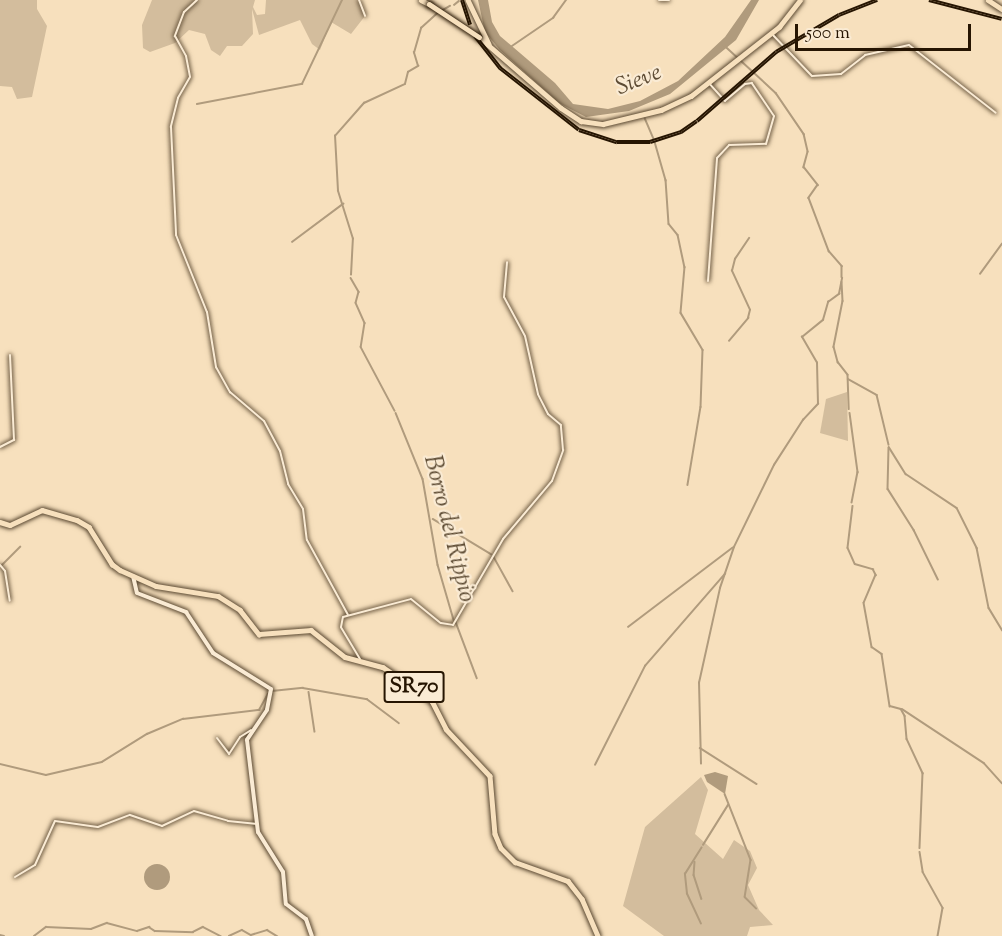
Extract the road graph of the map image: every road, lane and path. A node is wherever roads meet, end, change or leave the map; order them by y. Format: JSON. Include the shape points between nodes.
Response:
{"nodes":[{"id":1,"x":197,"y":0,"type":"edge"},
{"id":2,"x":359,"y":0,"type":"edge"},
{"id":3,"x":421,"y":0,"type":"edge"},
{"id":4,"x":468,"y":0,"type":"edge"},
{"id":5,"x":659,"y":0,"type":"edge"},
{"id":6,"x":669,"y":0,"type":"edge"},
{"id":7,"x":800,"y":0,"type":"edge"},
{"id":8,"x":988,"y":0,"type":"edge"},
{"id":9,"x":1002,"y":9,"type":"edge"},
{"id":10,"x":365,"y":16,"type":"dead end"},
{"id":11,"x":771,"y":33,"type":"junction"},
{"id":12,"x":503,"y":62,"type":"junction"},
{"id":13,"x":709,"y":83,"type":"junction"},
{"id":14,"x":996,"y":113,"type":"dead end"},
{"id":15,"x":507,"y":262,"type":"dead end"},
{"id":16,"x":708,"y":280,"type":"dead end"},
{"id":17,"x":10,"y":355,"type":"dead end"},
{"id":18,"x":0,"y":447,"type":"edge"},
{"id":19,"x":0,"y":522,"type":"edge"},
{"id":20,"x":0,"y":565,"type":"edge"},
{"id":21,"x":133,"y":575,"type":"junction"},
{"id":22,"x":10,"y":601,"type":"dead end"},
{"id":23,"x":348,"y":615,"type":"junction"},
{"id":24,"x":366,"y":664,"type":"junction"},
{"id":25,"x":251,"y":730,"type":"junction"},
{"id":26,"x":217,"y":738,"type":"dead end"},
{"id":27,"x":258,"y":825,"type":"junction"},
{"id":28,"x":15,"y":877,"type":"dead end"},
{"id":29,"x":312,"y":936,"type":"edge"},
{"id":30,"x":598,"y":936,"type":"edge"}],
"edges":[{"from":1,"to":23,"type":"street","via":[[184,12],[175,36],[186,56],[190,77],[178,98],[171,127],[176,235],[207,312],[216,367],[230,392],[264,421],[280,451],[288,484],[303,509],[307,540]]},
{"from":2,"to":10,"type":"street"},
{"from":3,"to":12,"type":"main road","bridge":true,"via":[[479,38]]},
{"from":4,"to":12,"type":"main road","via":[[478,27]]},
{"from":5,"to":6,"type":"street"},
{"from":7,"to":11,"type":"main road"},
{"from":8,"to":9,"type":"main road"},
{"from":11,"to":13,"type":"main road"},
{"from":11,"to":14,"type":"street","via":[[812,76],[841,74],[865,56],[909,45]]},
{"from":12,"to":13,"type":"main road","via":[[561,108],[590,124],[661,110]]},
{"from":13,"to":16,"type":"street","via":[[725,101],[745,84],[752,83],[774,116],[765,145],[729,145],[717,158]]},
{"from":15,"to":23,"type":"street","via":[[504,297],[525,336],[538,394],[548,414],[561,424],[563,450],[552,481],[503,539],[453,625],[441,623],[411,599]]},
{"from":17,"to":18,"type":"street","via":[[14,440]]},
{"from":19,"to":21,"type":"main road","number":"SR70","via":[[10,525],[42,510],[77,520],[94,533],[115,567]]},
{"from":20,"to":22,"type":"street","via":[[5,571]]},
{"from":21,"to":24,"type":"main road","number":"SR70","via":[[162,587],[218,596],[240,610],[258,634],[311,630],[345,657]]},
{"from":21,"to":25,"type":"main road","via":[[137,593],[186,612],[213,653],[271,689],[267,710]]},
{"from":23,"to":24,"type":"street","via":[[340,619],[341,627]]},
{"from":24,"to":30,"type":"main road","number":"SR70","via":[[383,667],[432,700],[446,729],[489,776],[495,834],[501,848],[515,862],[568,881],[582,899]]},
{"from":25,"to":26,"type":"street","via":[[240,737],[229,754]]},
{"from":25,"to":27,"type":"main road","via":[[247,740]]},
{"from":27,"to":28,"type":"street","via":[[194,811],[162,826],[130,815],[98,827],[55,821],[35,865]]},
{"from":27,"to":29,"type":"main road","via":[[262,841],[284,872],[286,904],[306,919]]}]}
